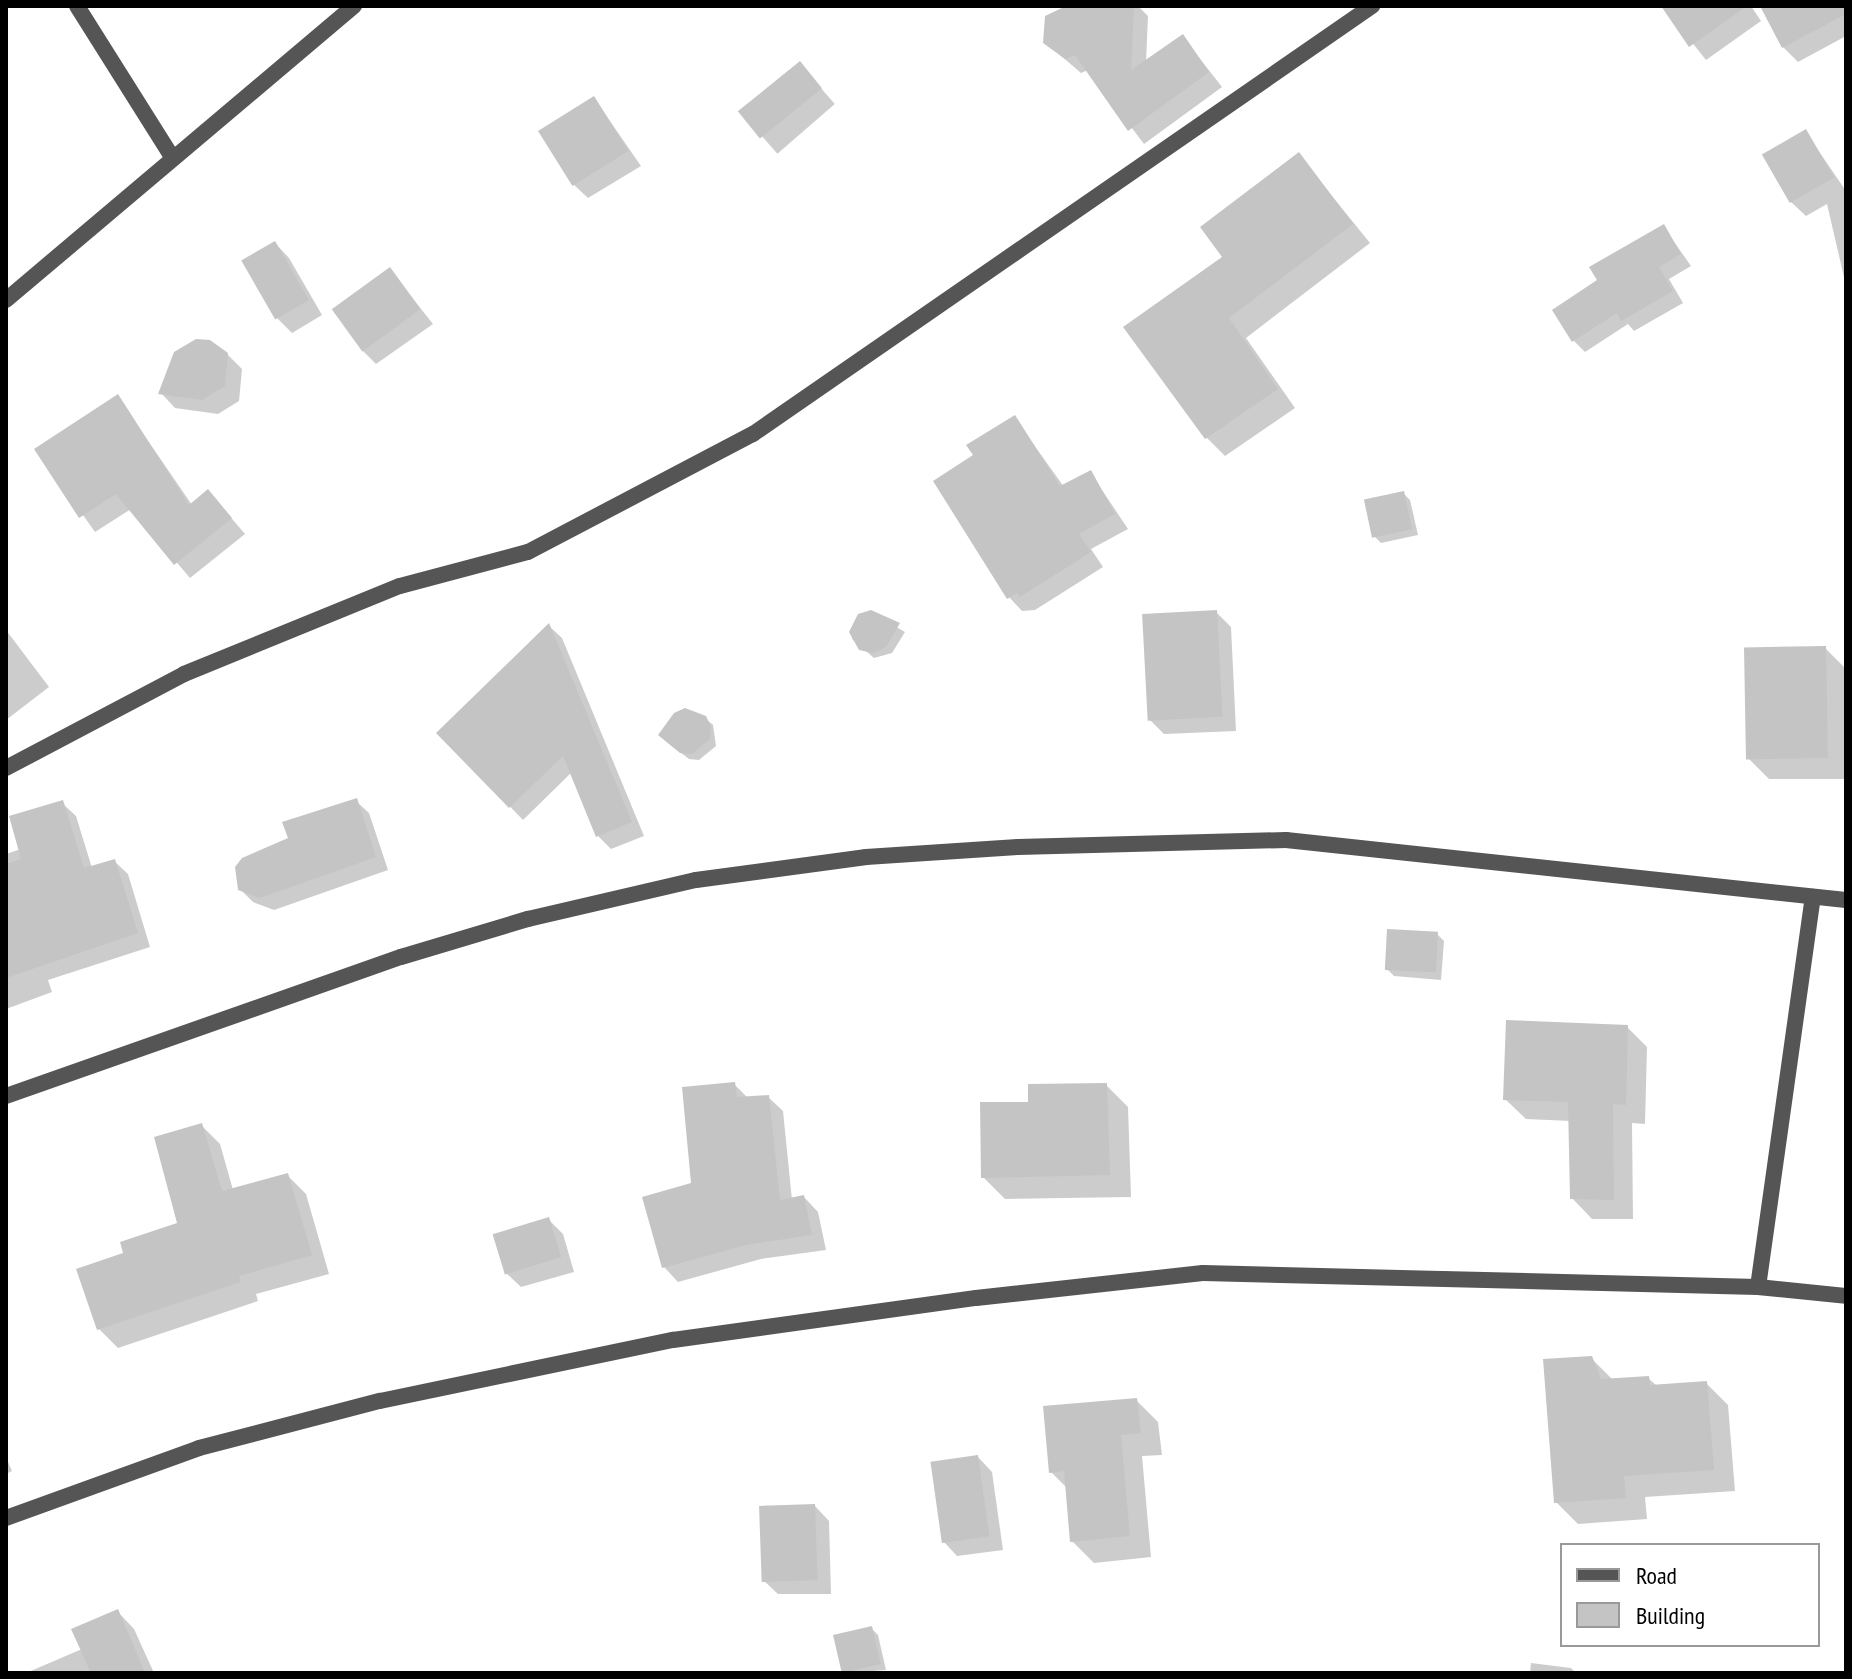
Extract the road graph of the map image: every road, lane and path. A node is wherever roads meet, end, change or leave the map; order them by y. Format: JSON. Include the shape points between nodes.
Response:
{"nodes":[{"id":1,"x":77,"y":6,"type":"edge"},
{"id":2,"x":354,"y":6,"type":"edge"},
{"id":3,"x":1372,"y":6,"type":"edge"},
{"id":4,"x":171,"y":155,"type":"junction"},
{"id":5,"x":6,"y":300,"type":"edge"},
{"id":6,"x":6,"y":768,"type":"edge"},
{"id":7,"x":1813,"y":897,"type":"junction"},
{"id":8,"x":1846,"y":900,"type":"edge"},
{"id":9,"x":6,"y":1096,"type":"edge"},
{"id":10,"x":1758,"y":1287,"type":"junction"},
{"id":11,"x":1846,"y":1296,"type":"edge"},
{"id":12,"x":6,"y":1518,"type":"edge"}],
"edges":[{"from":1,"to":4,"type":"street"},
{"from":2,"to":4,"type":"street"},
{"from":3,"to":6,"type":"street","via":[[753,434],[528,552],[400,586],[184,674]]},
{"from":4,"to":5,"type":"street"},
{"from":7,"to":8,"type":"street"},
{"from":7,"to":9,"type":"street","via":[[1286,840],[866,857],[696,880],[528,919],[401,957]]},
{"from":7,"to":10,"type":"street"},
{"from":10,"to":11,"type":"street"},
{"from":10,"to":12,"type":"street","via":[[1203,1273],[976,1298],[673,1340],[380,1401],[199,1448]]}]}
